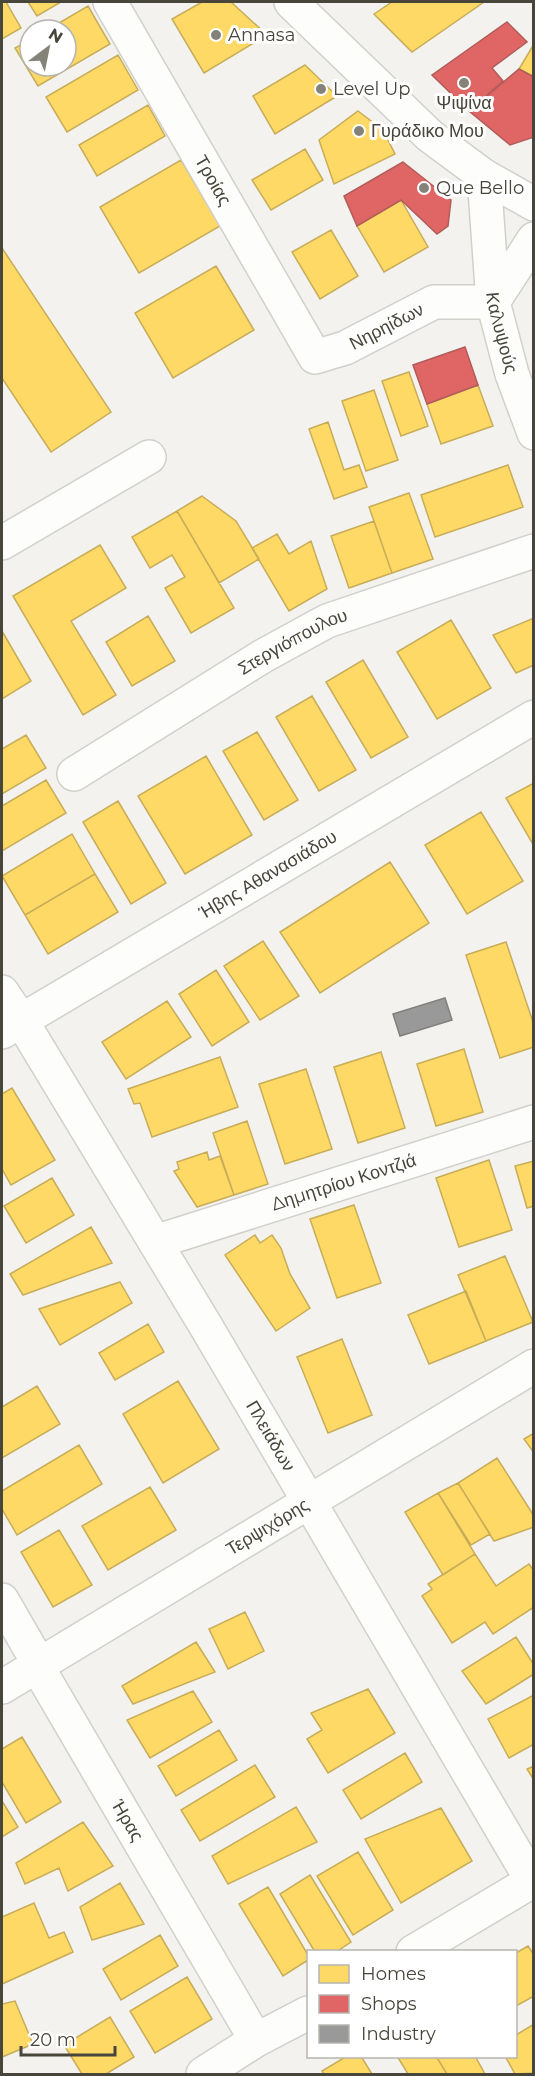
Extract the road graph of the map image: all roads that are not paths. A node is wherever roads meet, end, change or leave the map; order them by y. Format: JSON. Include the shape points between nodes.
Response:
{"nodes":[{"id":1,"x":110,"y":2,"type":"edge"},
{"id":2,"x":291,"y":2,"type":"edge"},
{"id":3,"x":534,"y":173,"type":"edge"},
{"id":4,"x":484,"y":176,"type":"junction"},
{"id":5,"x":534,"y":204,"type":"edge"},
{"id":6,"x":534,"y":239,"type":"edge"},
{"id":7,"x":494,"y":302,"type":"junction"},
{"id":8,"x":315,"y":357,"type":"joint"},
{"id":9,"x":534,"y":433,"type":"edge"},
{"id":10,"x":149,"y":457,"type":"dead end"},
{"id":11,"x":2,"y":543,"type":"edge"},
{"id":12,"x":534,"y":551,"type":"edge"},
{"id":13,"x":534,"y":717,"type":"edge"},
{"id":14,"x":74,"y":774,"type":"dead end"},
{"id":15,"x":2,"y":992,"type":"edge"},
{"id":16,"x":11,"y":1026,"type":"edge"},
{"id":17,"x":534,"y":1122,"type":"edge"},
{"id":18,"x":155,"y":1242,"type":"junction"},
{"id":19,"x":534,"y":1366,"type":"edge"},
{"id":20,"x":309,"y":1502,"type":"junction"},
{"id":21,"x":2,"y":1600,"type":"edge"},
{"id":22,"x":37,"y":1666,"type":"junction"},
{"id":23,"x":2,"y":1688,"type":"edge"},
{"id":24,"x":533,"y":1882,"type":"edge"},
{"id":25,"x":416,"y":1950,"type":"edge"},
{"id":26,"x":307,"y":2014,"type":"edge"},
{"id":27,"x":256,"y":2040,"type":"junction"},
{"id":28,"x":203,"y":2074,"type":"edge"}],
"edges":[{"from":1,"to":8,"type":"street","name":"Τροίας"},
{"from":2,"to":4,"type":"street","via":[[430,136]]},
{"from":3,"to":4,"type":"street","via":[[503,178]]},
{"from":4,"to":5,"type":"street"},
{"from":4,"to":7,"type":"street"},
{"from":6,"to":7,"type":"street","name":"Καλυψούς"},
{"from":7,"to":8,"type":"street","name":"Νηρηίδων","via":[[434,302],[345,348]]},
{"from":7,"to":9,"type":"street","name":"Καλυψούς","via":[[512,374]]},
{"from":10,"to":11,"type":"street"},
{"from":12,"to":14,"type":"street","name":"Στεργιόπουλου","via":[[327,621],[262,656]]},
{"from":13,"to":16,"type":"street","name":"Ήβης Αθανασιάδου"},
{"from":15,"to":16,"type":"street","name":"Πλειάδων"},
{"from":16,"to":18,"type":"street","name":"Πλειάδων"},
{"from":17,"to":18,"type":"street","name":"Δημητρίου Κοντζιά"},
{"from":18,"to":20,"type":"street","name":"Πλειάδων"},
{"from":19,"to":20,"type":"street","name":"Τερψιχόρης"},
{"from":20,"to":22,"type":"street","name":"Τερψιχόρης"},
{"from":20,"to":24,"type":"street","name":"Πλειάδων"},
{"from":21,"to":22,"type":"street","name":"Ήρας"},
{"from":22,"to":23,"type":"street","name":"Τερψιχόρης"},
{"from":22,"to":27,"type":"street","name":"Ήρας"},
{"from":24,"to":25,"type":"street"},
{"from":26,"to":27,"type":"street"},
{"from":27,"to":28,"type":"street"}]}
